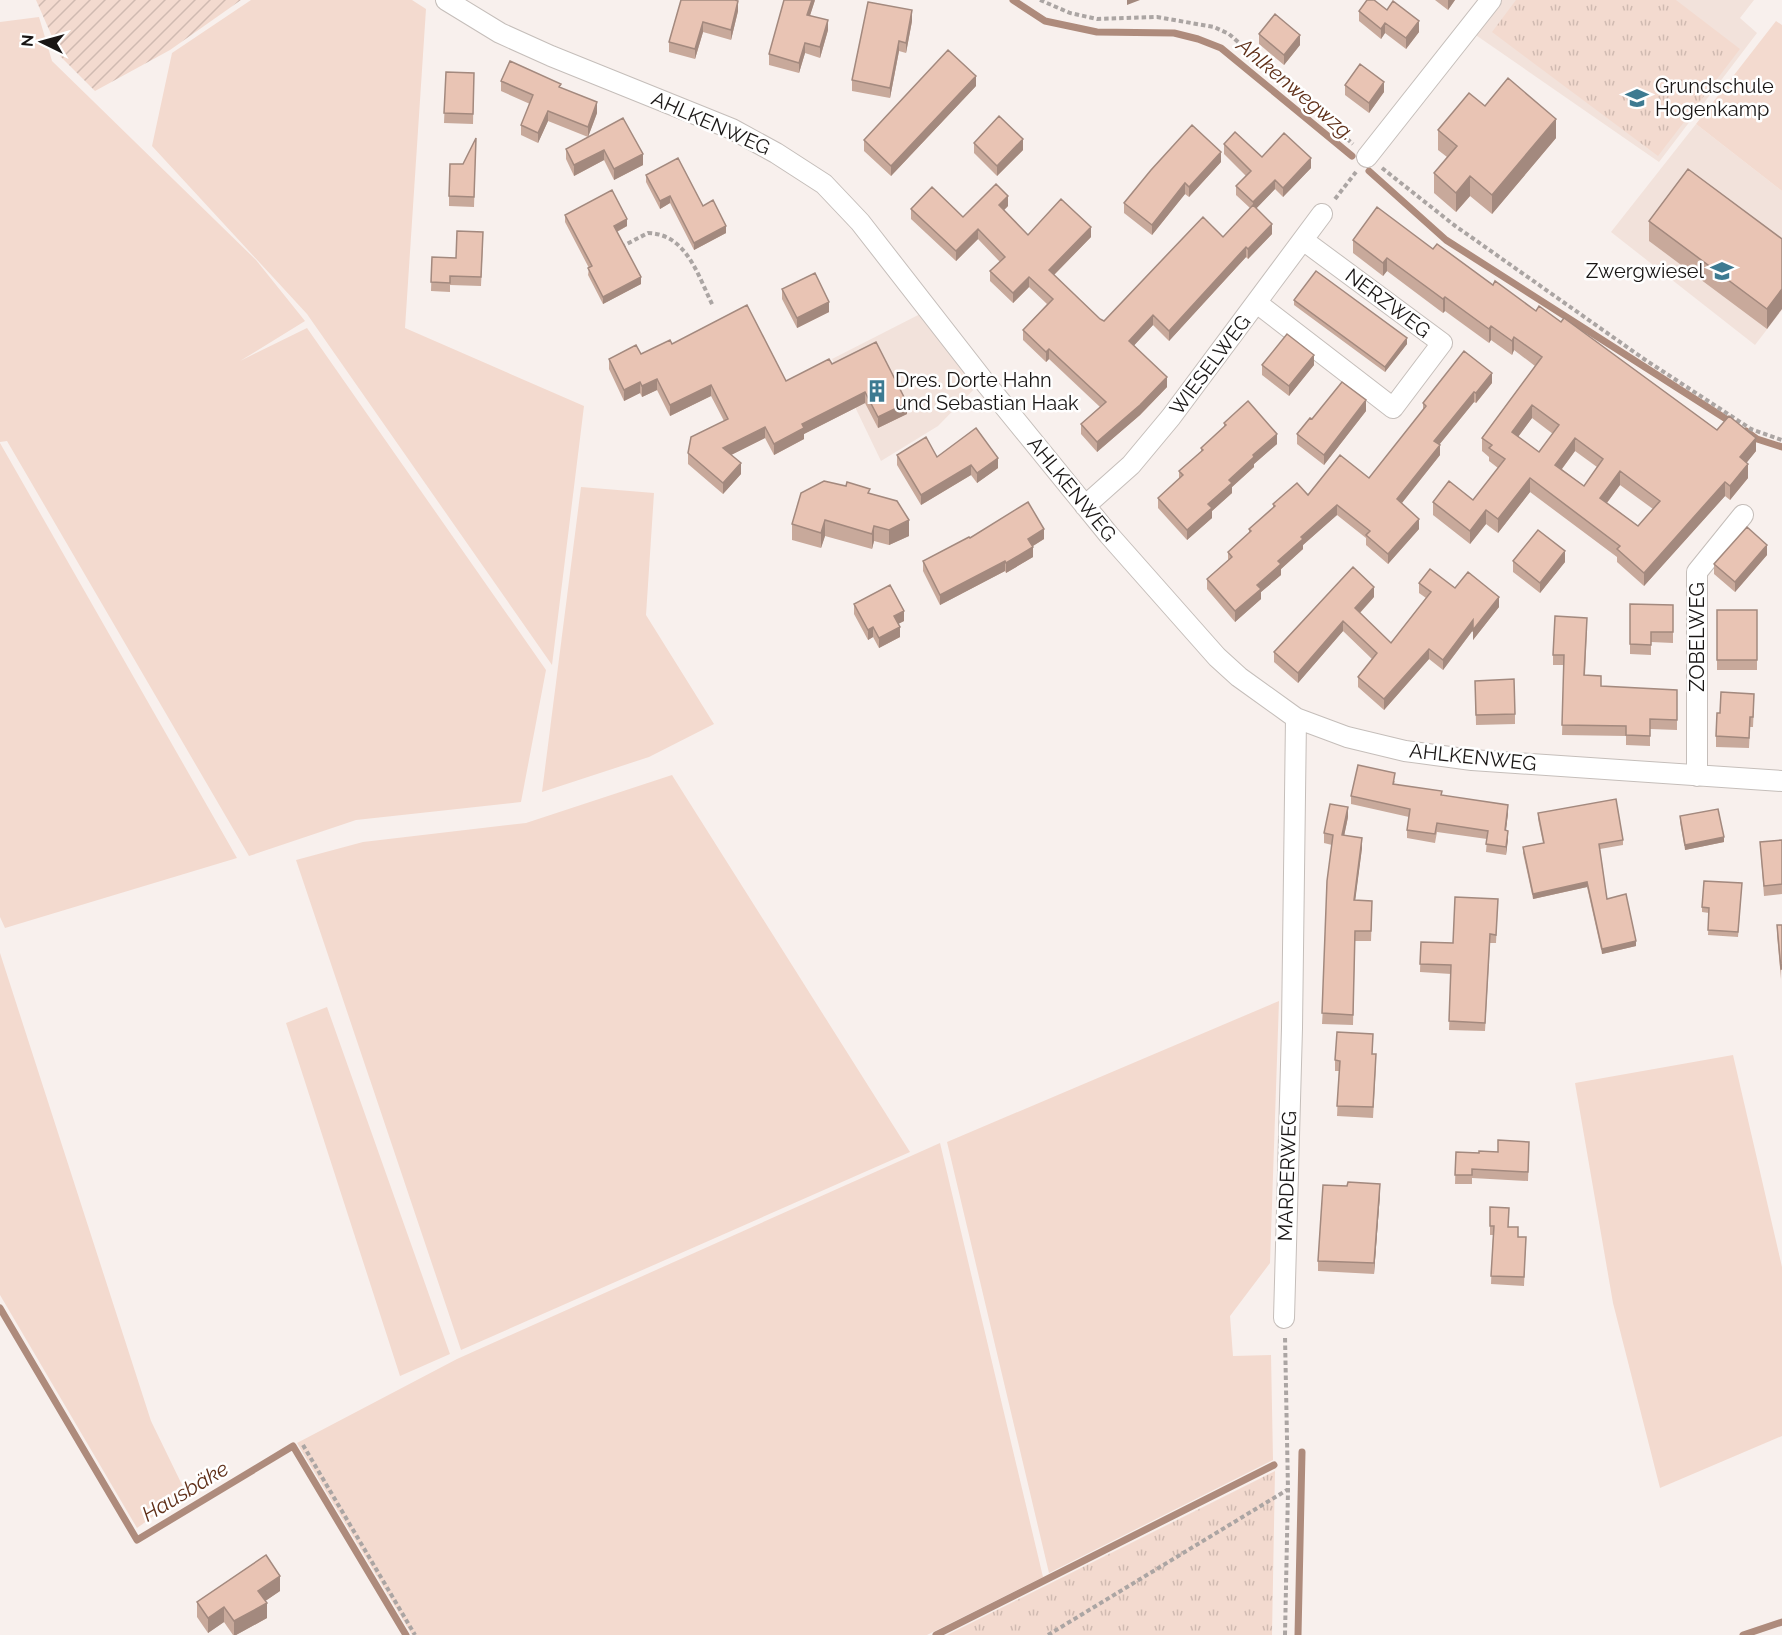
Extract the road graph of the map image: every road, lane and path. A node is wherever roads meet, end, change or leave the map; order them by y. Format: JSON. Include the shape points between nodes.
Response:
{"nodes":[{"id":1,"x":446,"y":0,"type":"edge"},
{"id":2,"x":1491,"y":0,"type":"edge"},
{"id":3,"x":1043,"y":1,"type":"edge"},
{"id":4,"x":1368,"y":157,"type":"junction"},
{"id":5,"x":1322,"y":214,"type":"dead end"},
{"id":6,"x":1304,"y":240,"type":"junction"},
{"id":7,"x":620,"y":248,"type":"edge"},
{"id":8,"x":1257,"y":303,"type":"junction"},
{"id":9,"x":713,"y":306,"type":"dead end"},
{"id":10,"x":1782,"y":440,"type":"edge"},
{"id":11,"x":1085,"y":506,"type":"junction"},
{"id":12,"x":1743,"y":515,"type":"dead end"},
{"id":13,"x":1296,"y":718,"type":"junction"},
{"id":14,"x":1697,"y":776,"type":"junction"},
{"id":15,"x":1782,"y":781,"type":"edge"},
{"id":16,"x":1284,"y":1318,"type":"joint"},
{"id":17,"x":303,"y":1446,"type":"dead end"},
{"id":18,"x":1288,"y":1490,"type":"junction"},
{"id":19,"x":415,"y":1635,"type":"edge"},
{"id":20,"x":1048,"y":1635,"type":"edge"},
{"id":21,"x":1285,"y":1635,"type":"edge"}],
"edges":[{"from":1,"to":11,"type":"street","name":"AHLKENWEG","via":[[500,33],[736,131],[824,184],[860,222]]},
{"from":2,"to":4,"type":"street"},
{"from":3,"to":4,"type":"path","via":[[1097,19],[1157,17],[1214,27],[1229,34]]},
{"from":4,"to":10,"type":"path","via":[[1454,225],[1644,358],[1751,429]]},
{"from":5,"to":6,"type":"street","name":"WIESELWEG"},
{"from":6,"to":8,"type":"street","name":"WIESELWEG"},
{"from":6,"to":8,"type":"street","name":"NERZWEG","via":[[1442,343],[1393,408]]},
{"from":7,"to":9,"type":"path","via":[[648,233],[671,238],[684,250]]},
{"from":8,"to":11,"type":"street","name":"WIESELWEG","via":[[1131,465]]},
{"from":11,"to":13,"type":"street","name":"AHLKENWEG","via":[[1217,657]]},
{"from":12,"to":14,"type":"street","name":"ZOBELWEG","via":[[1697,572]]},
{"from":13,"to":14,"type":"street","name":"AHLKENWEG","via":[[1347,737],[1416,752],[1472,760]]},
{"from":13,"to":16,"type":"street","name":"MARDERWEG"},
{"from":14,"to":15,"type":"street","name":"AHLKENWEG"},
{"from":16,"to":18,"type":"path"},
{"from":17,"to":19,"type":"path"},
{"from":18,"to":20,"type":"path"},
{"from":18,"to":21,"type":"path"}]}
